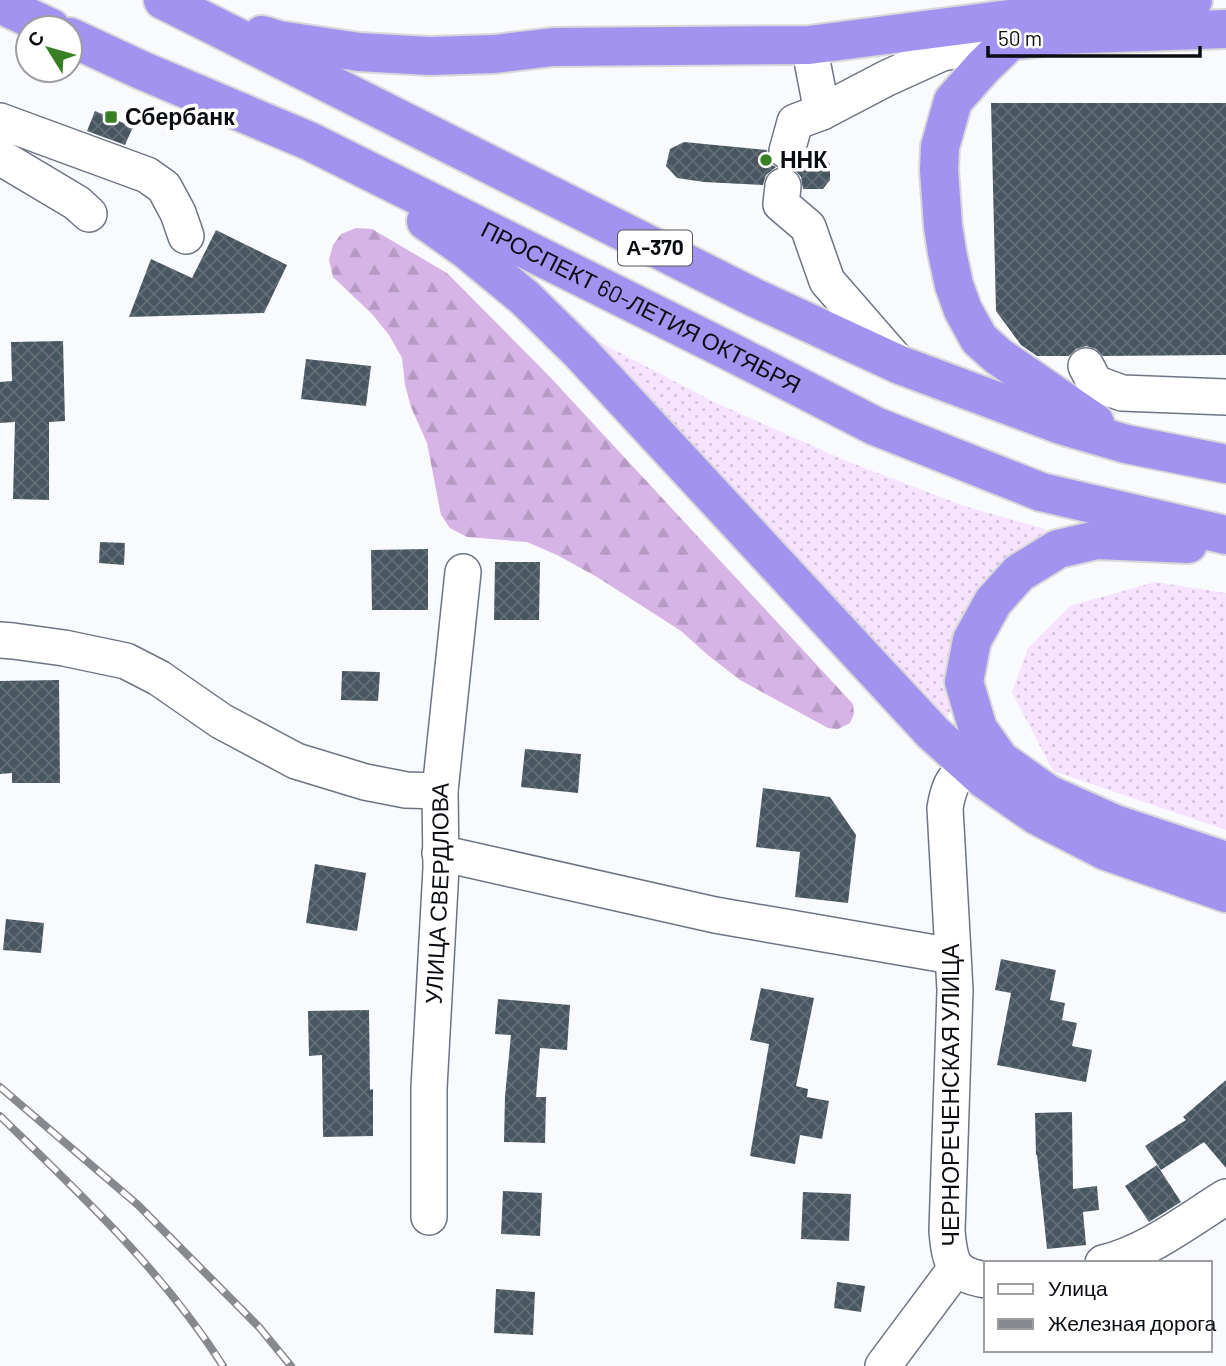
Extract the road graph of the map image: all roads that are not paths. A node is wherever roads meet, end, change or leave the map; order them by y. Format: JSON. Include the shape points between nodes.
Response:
{"nodes":[{"id":1,"x":163,"y":0,"type":"edge"},
{"id":2,"x":1193,"y":0,"type":"edge"},
{"id":3,"x":0,"y":4,"type":"edge"},
{"id":4,"x":1134,"y":12,"type":"edge"},
{"id":5,"x":21,"y":14,"type":"edge"},
{"id":6,"x":199,"y":18,"type":"junction"},
{"id":7,"x":1226,"y":29,"type":"edge"},
{"id":8,"x":1010,"y":41,"type":"junction"},
{"id":9,"x":84,"y":44,"type":"edge"},
{"id":10,"x":809,"y":45,"type":"junction"},
{"id":11,"x":822,"y":112,"type":"junction"},
{"id":12,"x":0,"y":121,"type":"edge"},
{"id":13,"x":309,"y":141,"type":"junction"},
{"id":14,"x":787,"y":151,"type":"dead end"},
{"id":15,"x":0,"y":157,"type":"edge"},
{"id":16,"x":783,"y":186,"type":"dead end"},
{"id":17,"x":89,"y":214,"type":"dead end"},
{"id":18,"x":186,"y":236,"type":"dead end"},
{"id":19,"x":900,"y":365,"type":"junction"},
{"id":20,"x":1086,"y":366,"type":"dead end"},
{"id":21,"x":1226,"y":397,"type":"edge"},
{"id":22,"x":1126,"y":444,"type":"junction"},
{"id":23,"x":1226,"y":464,"type":"edge"},
{"id":24,"x":1226,"y":536,"type":"edge"},
{"id":25,"x":1226,"y":547,"type":"edge"},
{"id":26,"x":463,"y":572,"type":"dead end"},
{"id":27,"x":0,"y":640,"type":"edge"},
{"id":28,"x":967,"y":764,"type":"junction"},
{"id":29,"x":440,"y":791,"type":"junction"},
{"id":30,"x":440,"y":853,"type":"junction"},
{"id":31,"x":1226,"y":861,"type":"edge"},
{"id":32,"x":1226,"y":893,"type":"edge"},
{"id":33,"x":952,"y":956,"type":"junction"},
{"id":34,"x":1226,"y":1197,"type":"edge"},
{"id":35,"x":429,"y":1217,"type":"dead end"},
{"id":36,"x":1111,"y":1261,"type":"edge"},
{"id":37,"x":971,"y":1274,"type":"edge"},
{"id":38,"x":883,"y":1366,"type":"edge"}],
"edges":[{"from":1,"to":6,"type":"highway","number":"А-370"},
{"from":2,"to":4,"type":"highway"},
{"from":3,"to":5,"type":"highway"},
{"from":4,"to":7,"type":"highway"},
{"from":4,"to":8,"type":"highway","via":[[1059,35]]},
{"from":4,"to":10,"type":"highway"},
{"from":6,"to":10,"type":"highway","via":[[279,40],[429,56],[554,47]]},
{"from":6,"to":19,"type":"highway","number":"А-370","via":[[752,296]]},
{"from":8,"to":11,"type":"street","via":[[942,53]]},
{"from":8,"to":22,"type":"highway","via":[[953,101],[940,147],[943,226],[954,285],[979,339]]},
{"from":9,"to":13,"type":"highway","name":"ПРОСПЕКТ 60-ЛЕТИЯ ОКТЯБРЯ","number":"А-370"},
{"from":10,"to":11,"type":"street"},
{"from":11,"to":14,"type":"street","via":[[795,122]]},
{"from":12,"to":18,"type":"street","via":[[147,175],[164,187]]},
{"from":13,"to":24,"type":"highway","name":"ПРОСПЕКТ 60-ЛЕТИЯ ОКТЯБРЯ","number":"А-370","via":[[875,426],[1041,492]]},
{"from":13,"to":28,"type":"highway","via":[[467,250],[525,299]]},
{"from":15,"to":17,"type":"street"},
{"from":16,"to":19,"type":"street","via":[[780,204],[808,228],[827,281]]},
{"from":19,"to":22,"type":"highway","number":"А-370","via":[[1061,425]]},
{"from":20,"to":21,"type":"street","via":[[1095,383],[1122,393]]},
{"from":22,"to":23,"type":"highway","number":"А-370"},
{"from":25,"to":31,"type":"highway","via":[[1097,540],[1058,549],[1018,573],[993,602],[972,640],[964,682],[978,729],[1000,760],[1048,794],[1115,824]]},
{"from":26,"to":29,"type":"street","name":"УЛИЦА СВЕРДЛОВА"},
{"from":27,"to":29,"type":"street","via":[[125,661],[296,761],[365,782]]},
{"from":28,"to":32,"type":"highway","via":[[1036,815],[1106,851]]},
{"from":28,"to":33,"type":"street","name":"ЧЕРНОРЕЧЕНСКАЯ УЛИЦА","via":[[948,789],[944,808]]},
{"from":29,"to":30,"type":"street","name":"УЛИЦА СВЕРДЛОВА"},
{"from":30,"to":33,"type":"street","via":[[715,915]]},
{"from":30,"to":35,"type":"street","name":"УЛИЦА СВЕРДЛОВА","via":[[429,1088]]},
{"from":33,"to":37,"type":"street","name":"ЧЕРНОРЕЧЕНСКАЯ УЛИЦА","via":[[955,990],[947,1231],[949,1256]]},
{"from":34,"to":36,"type":"street","via":[[1146,1247]]},
{"from":37,"to":38,"type":"street","name":"ЧЕРНОРЕЧЕНСКАЯ УЛИЦА"}]}
